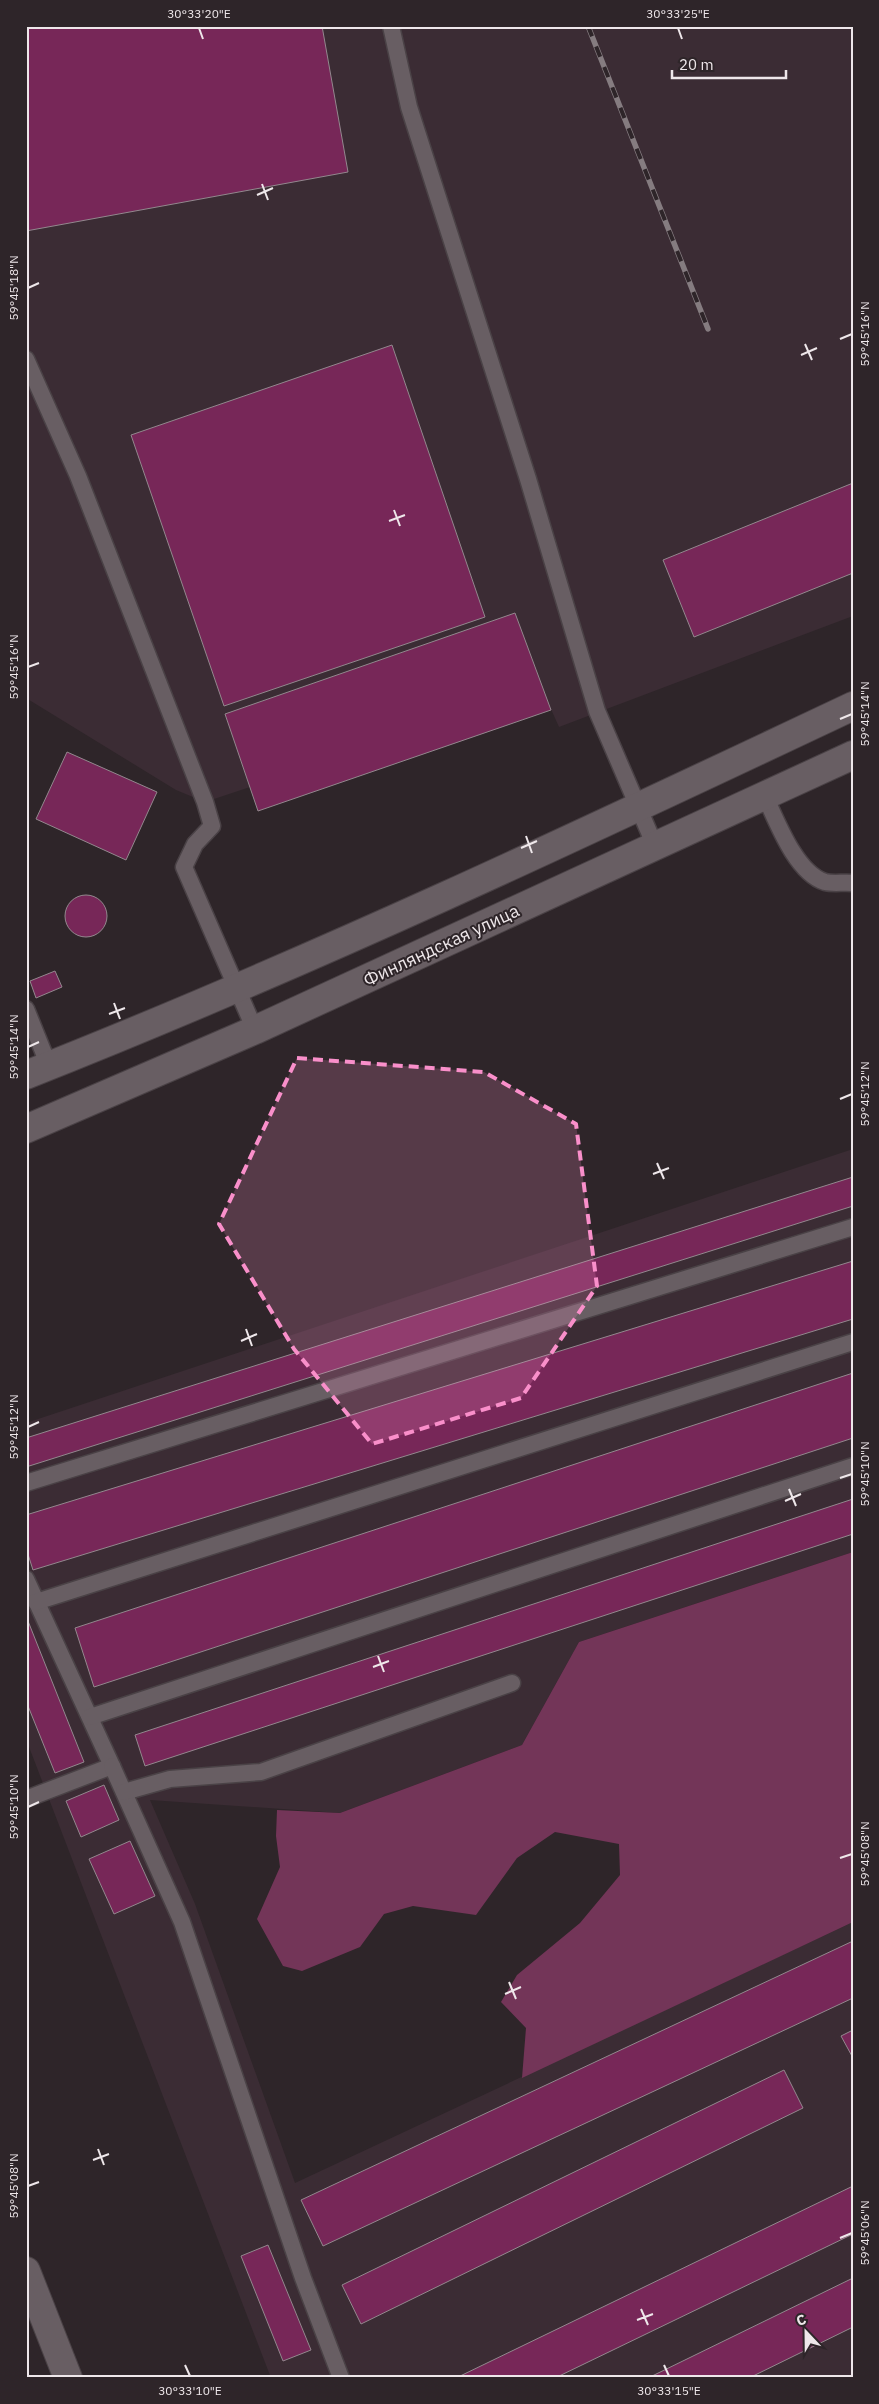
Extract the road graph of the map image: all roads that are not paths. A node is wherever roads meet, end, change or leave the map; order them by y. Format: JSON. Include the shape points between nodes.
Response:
{"nodes":[{"id":1,"x":391,"y":26,"type":"edge"},
{"id":2,"x":26,"y":359,"type":"edge"},
{"id":3,"x":853,"y":706,"type":"edge"},
{"id":4,"x":853,"y":755,"type":"edge"},
{"id":5,"x":765,"y":796,"type":"junction"},
{"id":6,"x":638,"y":808,"type":"junction"},
{"id":7,"x":656,"y":846,"type":"junction"},
{"id":8,"x":853,"y":883,"type":"edge"},
{"id":9,"x":237,"y":989,"type":"junction"},
{"id":10,"x":26,"y":1009,"type":"edge"},
{"id":11,"x":255,"y":1030,"type":"junction"},
{"id":12,"x":38,"y":1071,"type":"edge"},
{"id":13,"x":26,"y":1129,"type":"edge"},
{"id":14,"x":853,"y":1227,"type":"edge"},
{"id":15,"x":853,"y":1342,"type":"edge"},
{"id":16,"x":853,"y":1466,"type":"edge"},
{"id":17,"x":26,"y":1483,"type":"edge"},
{"id":18,"x":26,"y":1579,"type":"edge"},
{"id":19,"x":36,"y":1602,"type":"junction"},
{"id":20,"x":512,"y":1683,"type":"dead end"},
{"id":21,"x":90,"y":1717,"type":"junction"},
{"id":22,"x":112,"y":1766,"type":"junction"},
{"id":23,"x":124,"y":1792,"type":"junction"},
{"id":24,"x":26,"y":1799,"type":"edge"},
{"id":25,"x":26,"y":2271,"type":"edge"},
{"id":26,"x":68,"y":2378,"type":"edge"},
{"id":27,"x":341,"y":2378,"type":"edge"}],
"edges":[{"from":1,"to":6,"type":"lane","via":[[409,107],[528,479],[597,711]]},
{"from":2,"to":9,"type":"lane","via":[[78,476],[205,802],[212,826],[196,844],[184,867]]},
{"from":3,"to":6,"type":"street"},
{"from":4,"to":5,"type":"street","name":"Финляндская улица"},
{"from":5,"to":7,"type":"street","name":"Финляндская улица"},
{"from":5,"to":8,"type":"lane","via":[[786,842],[801,865],[824,882]]},
{"from":6,"to":7,"type":"lane"},
{"from":6,"to":9,"type":"street"},
{"from":7,"to":11,"type":"street","name":"Финляндская улица"},
{"from":9,"to":11,"type":"lane"},
{"from":9,"to":12,"type":"street"},
{"from":10,"to":12,"type":"lane"},
{"from":11,"to":13,"type":"street","name":"Финляндская улица"},
{"from":14,"to":17,"type":"lane"},
{"from":15,"to":19,"type":"lane"},
{"from":16,"to":21,"type":"lane"},
{"from":18,"to":19,"type":"lane"},
{"from":19,"to":21,"type":"lane"},
{"from":20,"to":23,"type":"lane","via":[[261,1772],[170,1779]]},
{"from":21,"to":22,"type":"lane"},
{"from":22,"to":23,"type":"lane"},
{"from":22,"to":24,"type":"lane"},
{"from":23,"to":27,"type":"lane","via":[[182,1922],[303,2278]]},
{"from":25,"to":26,"type":"street"}]}
